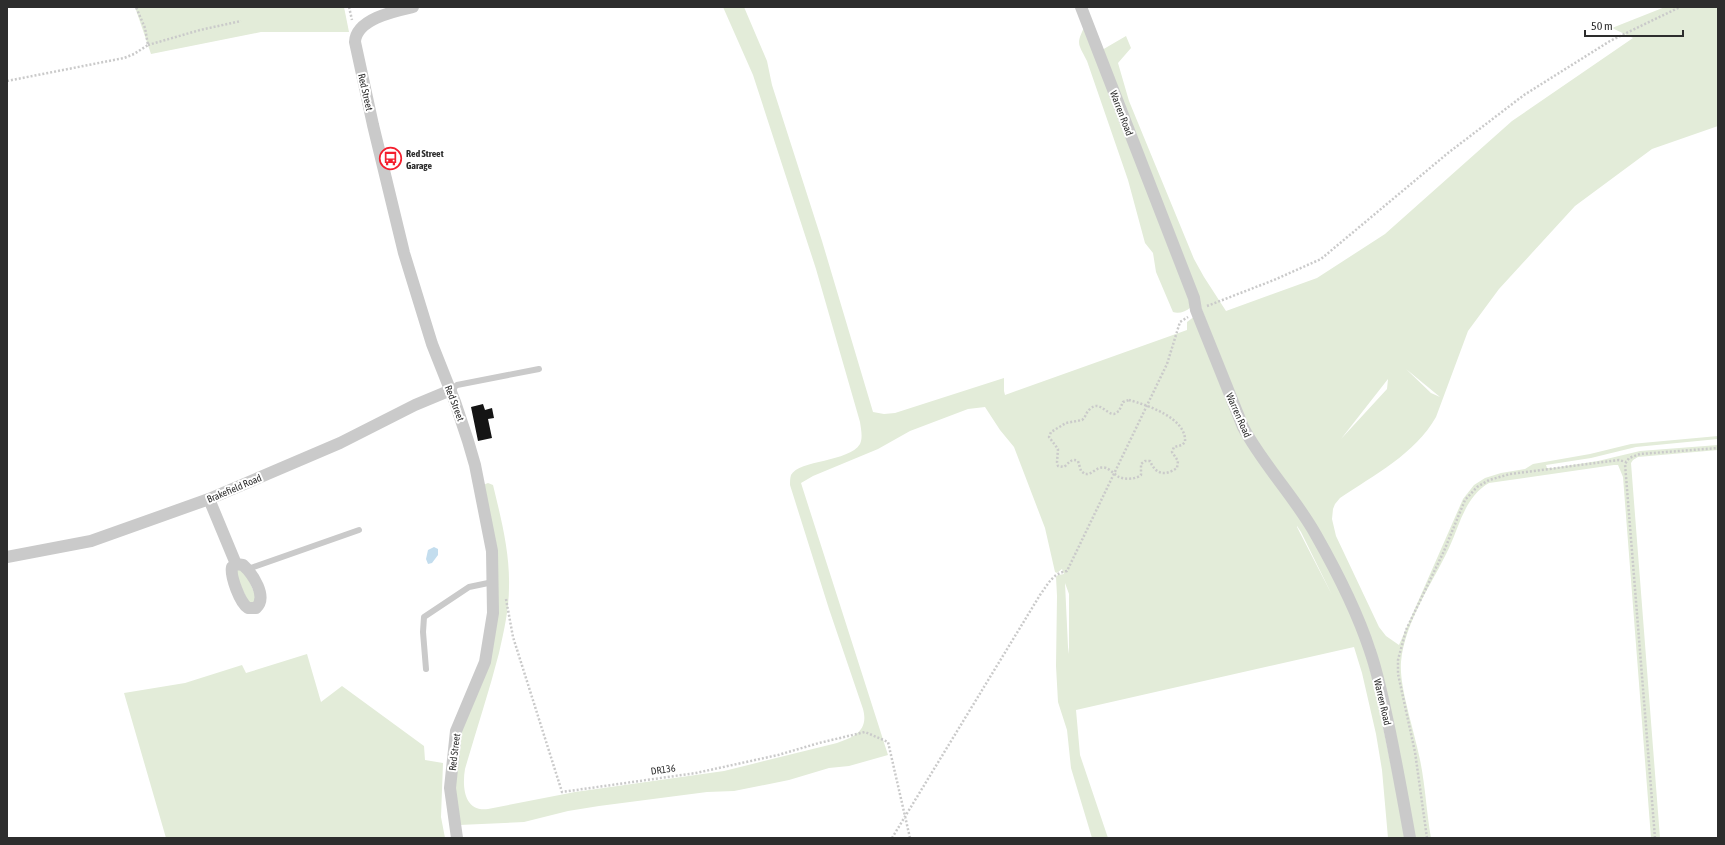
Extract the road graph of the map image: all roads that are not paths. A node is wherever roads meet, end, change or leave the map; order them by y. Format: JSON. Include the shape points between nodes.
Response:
{"nodes":[{"id":1,"x":413,"y":7,"type":"edge"},
{"id":2,"x":1081,"y":7,"type":"edge"},
{"id":3,"x":539,"y":369,"type":"dead end"},
{"id":4,"x":450,"y":390,"type":"junction"},
{"id":5,"x":209,"y":499,"type":"junction"},
{"id":6,"x":359,"y":530,"type":"dead end"},
{"id":7,"x":7,"y":557,"type":"edge"},
{"id":8,"x":236,"y":564,"type":"junction"},
{"id":9,"x":248,"y":569,"type":"junction"},
{"id":10,"x":493,"y":581,"type":"junction"},
{"id":11,"x":426,"y":669,"type":"dead end"},
{"id":12,"x":457,"y":838,"type":"edge"},
{"id":13,"x":1410,"y":838,"type":"edge"}],
"edges":[{"from":1,"to":4,"type":"street","name":"Red Street","via":[[372,20],[359,32],[355,42],[404,253],[430,338]]},
{"from":2,"to":13,"type":"street","name":"Warren Road","via":[[1243,427],[1316,534],[1364,633],[1391,735]]},
{"from":3,"to":4,"type":"lane","via":[[457,385]]},
{"from":4,"to":5,"type":"street","name":"Brakefield Road","via":[[340,443]]},
{"from":4,"to":10,"type":"street","name":"Red Street","via":[[475,465],[490,538]]},
{"from":5,"to":7,"type":"street","name":"Brakefield Road","via":[[91,541]]},
{"from":5,"to":8,"type":"street"},
{"from":6,"to":9,"type":"lane"},
{"from":8,"to":9,"type":"street"},
{"from":8,"to":9,"type":"street","via":[[232,569],[233,579],[244,604],[252,609],[258,606],[261,598]]},
{"from":10,"to":11,"type":"lane","via":[[469,587],[424,617]]},
{"from":10,"to":12,"type":"street","name":"Red Street","via":[[493,613],[485,662],[456,731],[450,788]]}]}
